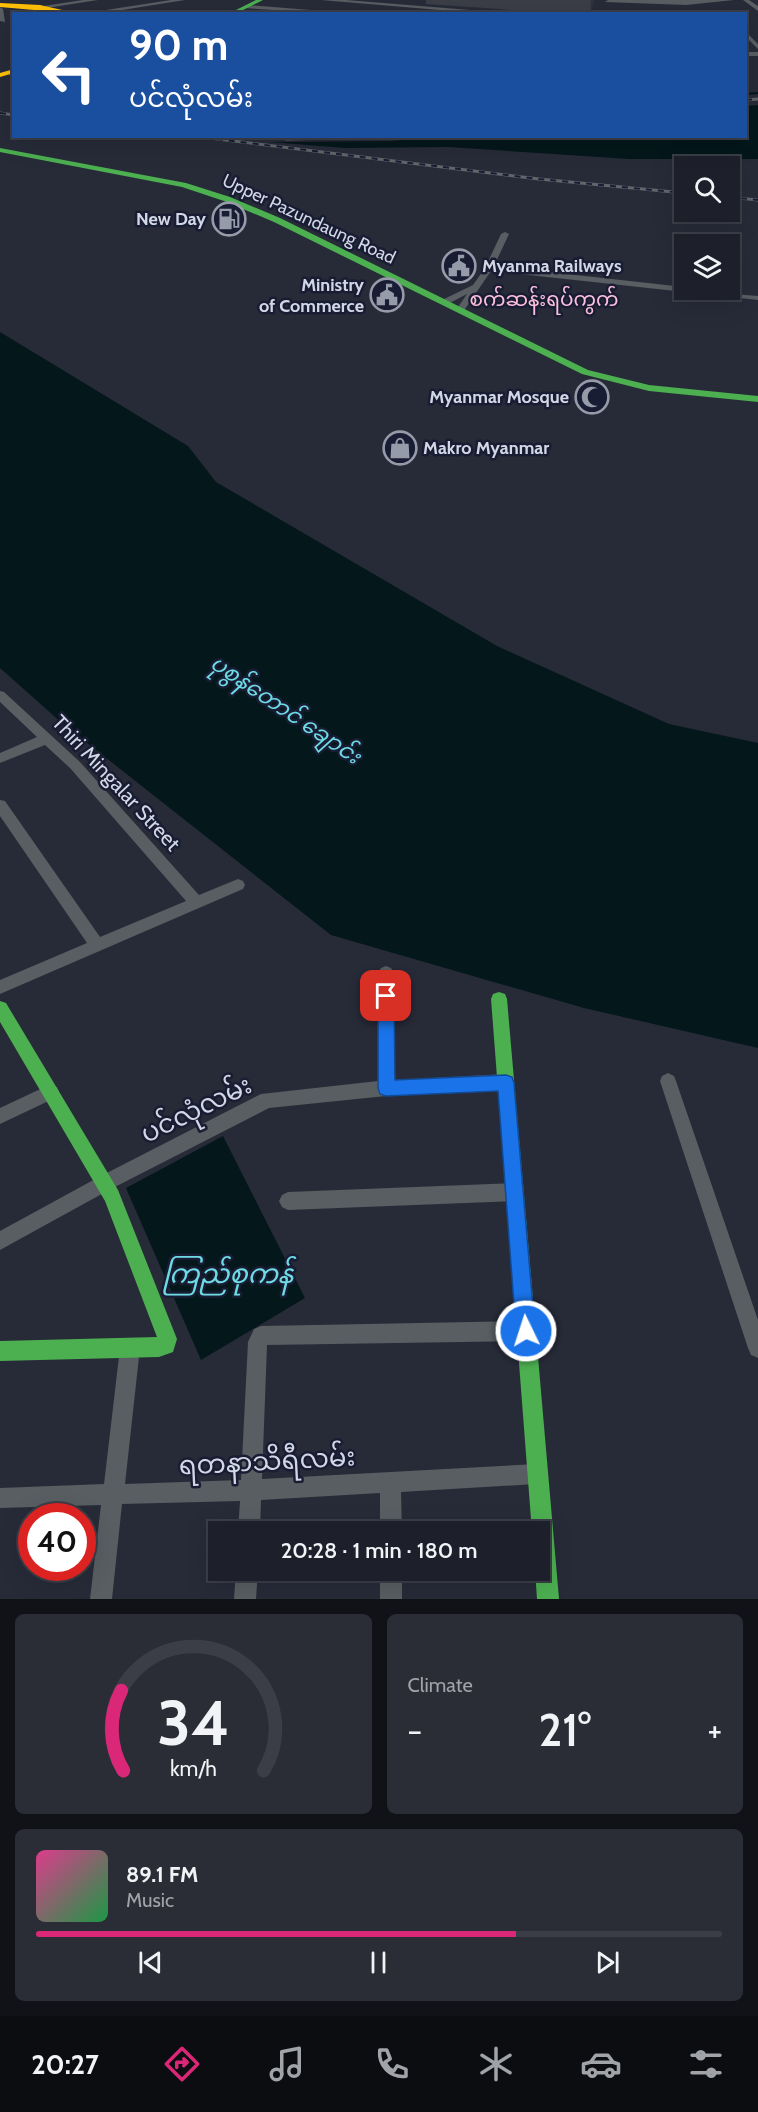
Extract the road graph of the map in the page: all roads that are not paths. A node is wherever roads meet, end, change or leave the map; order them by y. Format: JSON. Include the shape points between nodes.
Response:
{"nodes":[{"id":1,"x":10,"y":0,"type":"edge"},
{"id":2,"x":95,"y":0,"type":"edge"},
{"id":3,"x":182,"y":0,"type":"edge"},
{"id":4,"x":269,"y":0,"type":"edge"},
{"id":5,"x":324,"y":0,"type":"edge"},
{"id":6,"x":423,"y":0,"type":"edge"},
{"id":7,"x":731,"y":0,"type":"edge"},
{"id":8,"x":747,"y":0,"type":"edge"},
{"id":9,"x":607,"y":1,"type":"edge"},
{"id":10,"x":379,"y":4,"type":"junction"},
{"id":11,"x":0,"y":5,"type":"edge"},
{"id":12,"x":418,"y":6,"type":"junction"},
{"id":13,"x":250,"y":7,"type":"edge"},
{"id":14,"x":79,"y":8,"type":"edge"},
{"id":15,"x":613,"y":8,"type":"dead end"},
{"id":16,"x":457,"y":11,"type":"edge"},
{"id":17,"x":236,"y":12,"type":"edge"},
{"id":18,"x":311,"y":12,"type":"edge"},
{"id":19,"x":373,"y":12,"type":"edge"},
{"id":20,"x":477,"y":12,"type":"edge"},
{"id":21,"x":756,"y":12,"type":"edge"},
{"id":22,"x":3,"y":21,"type":"dead end"},
{"id":23,"x":747,"y":35,"type":"edge"},
{"id":24,"x":758,"y":47,"type":"edge"},
{"id":25,"x":0,"y":150,"type":"edge"},
{"id":26,"x":505,"y":234,"type":"dead end"},
{"id":27,"x":489,"y":268,"type":"junction"},
{"id":28,"x":477,"y":286,"type":"junction"},
{"id":29,"x":758,"y":298,"type":"edge"},
{"id":30,"x":445,"y":302,"type":"junction"},
{"id":31,"x":460,"y":310,"type":"junction"},
{"id":32,"x":758,"y":399,"type":"edge"},
{"id":33,"x":0,"y":695,"type":"edge"},
{"id":34,"x":48,"y":738,"type":"junction"},
{"id":35,"x":0,"y":758,"type":"edge"},
{"id":36,"x":0,"y":805,"type":"edge"},
{"id":37,"x":238,"y":885,"type":"dead end"},
{"id":38,"x":197,"y":903,"type":"junction"},
{"id":39,"x":97,"y":945,"type":"junction"},
{"id":40,"x":386,"y":973,"type":"dead end"},
{"id":41,"x":0,"y":987,"type":"edge"},
{"id":42,"x":499,"y":999,"type":"dead end"},
{"id":43,"x":2,"y":1015,"type":"edge"},
{"id":44,"x":668,"y":1081,"type":"dead end"},
{"id":45,"x":506,"y":1083,"type":"junction"},
{"id":46,"x":386,"y":1088,"type":"junction"},
{"id":47,"x":51,"y":1092,"type":"junction"},
{"id":48,"x":0,"y":1116,"type":"edge"},
{"id":49,"x":103,"y":1184,"type":"junction"},
{"id":50,"x":515,"y":1192,"type":"junction"},
{"id":51,"x":288,"y":1201,"type":"dead end"},
{"id":52,"x":0,"y":1241,"type":"edge"},
{"id":53,"x":526,"y":1331,"type":"junction"},
{"id":54,"x":130,"y":1348,"type":"junction"},
{"id":55,"x":758,"y":1348,"type":"edge"},
{"id":56,"x":0,"y":1351,"type":"edge"},
{"id":57,"x":537,"y":1474,"type":"junction"},
{"id":58,"x":390,"y":1481,"type":"junction"},
{"id":59,"x":251,"y":1490,"type":"junction"},
{"id":60,"x":113,"y":1495,"type":"junction"},
{"id":61,"x":0,"y":1498,"type":"edge"},
{"id":62,"x":250,"y":1521,"type":"edge"},
{"id":63,"x":391,"y":1521,"type":"edge"},
{"id":64,"x":246,"y":1581,"type":"edge"},
{"id":65,"x":391,"y":1581,"type":"edge"},
{"id":66,"x":101,"y":1599,"type":"edge"},
{"id":67,"x":245,"y":1599,"type":"edge"},
{"id":68,"x":392,"y":1599,"type":"edge"},
{"id":69,"x":548,"y":1599,"type":"edge"}],
"edges":[{"from":1,"to":11,"type":"street"},
{"from":2,"to":14,"type":"street"},
{"from":3,"to":14,"type":"street"},
{"from":4,"to":13,"type":"main road"},
{"from":5,"to":10,"type":"street"},
{"from":6,"to":12,"type":"street"},
{"from":7,"to":9,"type":"street"},
{"from":8,"to":21,"type":"street"},
{"from":9,"to":15,"type":"street"},
{"from":10,"to":12,"type":"street"},
{"from":10,"to":19,"type":"street"},
{"from":11,"to":14,"type":"main road"},
{"from":11,"to":22,"type":"street"},
{"from":12,"to":16,"type":"street"},
{"from":13,"to":17,"type":"main road"},
{"from":13,"to":18,"type":"street"},
{"from":16,"to":20,"type":"street"},
{"from":23,"to":24,"type":"street"},
{"from":25,"to":30,"type":"main road","name":"Upper Pazundaung Road","via":[[206,191],[277,220]]},
{"from":26,"to":27,"type":"street"},
{"from":27,"to":28,"type":"street"},
{"from":27,"to":29,"type":"street"},
{"from":28,"to":30,"type":"street"},
{"from":28,"to":31,"type":"street"},
{"from":30,"to":31,"type":"main road","name":"Upper Pazundaung Road"},
{"from":31,"to":32,"type":"main road","name":"Upper Pazundaung Road","via":[[585,372],[635,386]]},
{"from":33,"to":34,"type":"street","name":"Thiri Mingalar Street"},
{"from":34,"to":35,"type":"street"},
{"from":34,"to":38,"type":"street","name":"Thiri Mingalar Street"},
{"from":36,"to":39,"type":"street"},
{"from":37,"to":38,"type":"street"},
{"from":38,"to":39,"type":"street"},
{"from":39,"to":41,"type":"street"},
{"from":40,"to":46,"type":"street"},
{"from":42,"to":45,"type":"main road"},
{"from":43,"to":47,"type":"main road"},
{"from":44,"to":55,"type":"street"},
{"from":45,"to":46,"type":"street","name":"ပင်လုံလမ်း"},
{"from":45,"to":50,"type":"main road"},
{"from":46,"to":49,"type":"street","name":"ပင်လုံလမ်း","via":[[267,1100]]},
{"from":47,"to":48,"type":"street"},
{"from":47,"to":49,"type":"main road"},
{"from":49,"to":52,"type":"street","name":"ပင်လုံလမ်း"},
{"from":49,"to":54,"type":"main road","via":[[112,1196],[166,1339],[166,1345],[159,1347]]},
{"from":50,"to":51,"type":"street"},
{"from":50,"to":53,"type":"main road"},
{"from":53,"to":57,"type":"main road"},
{"from":53,"to":59,"type":"street","via":[[261,1336]]},
{"from":54,"to":56,"type":"main road"},
{"from":54,"to":60,"type":"street"},
{"from":57,"to":58,"type":"street","name":"ရတနာသိရီလမ်း"},
{"from":57,"to":69,"type":"main road"},
{"from":58,"to":59,"type":"street","name":"ရတနာသိရီလမ်း"},
{"from":58,"to":63,"type":"street"},
{"from":59,"to":60,"type":"street","name":"ရတနာသိရီလမ်း"},
{"from":59,"to":62,"type":"street"},
{"from":60,"to":61,"type":"street","name":"ရတနာသိရီလမ်း"},
{"from":60,"to":66,"type":"street"},
{"from":64,"to":67,"type":"street"},
{"from":65,"to":68,"type":"street"}]}
